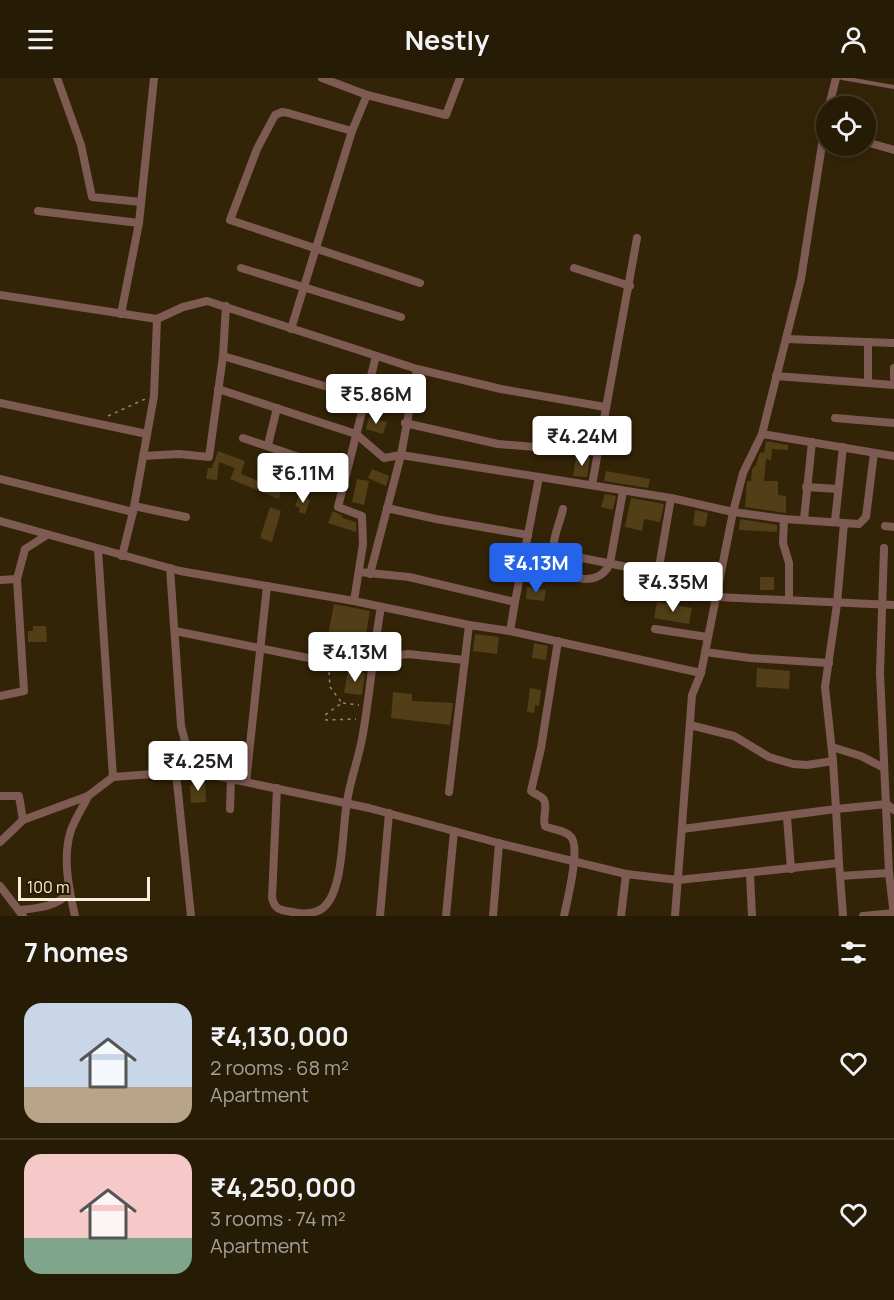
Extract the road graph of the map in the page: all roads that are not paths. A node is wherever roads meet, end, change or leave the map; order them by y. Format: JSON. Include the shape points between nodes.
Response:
{"nodes":[{"id":1,"x":57,"y":78,"type":"edge"},
{"id":2,"x":154,"y":78,"type":"edge"},
{"id":3,"x":322,"y":78,"type":"edge"},
{"id":4,"x":460,"y":78,"type":"edge"},
{"id":5,"x":836,"y":78,"type":"edge"},
{"id":6,"x":842,"y":78,"type":"edge"},
{"id":7,"x":868,"y":80,"type":"edge"},
{"id":8,"x":894,"y":87,"type":"edge"},
{"id":9,"x":367,"y":95,"type":"junction"},
{"id":10,"x":832,"y":96,"type":"edge"},
{"id":11,"x":351,"y":131,"type":"junction"},
{"id":12,"x":876,"y":145,"type":"edge"},
{"id":13,"x":894,"y":150,"type":"edge"},
{"id":14,"x":821,"y":156,"type":"edge"},
{"id":15,"x":141,"y":202,"type":"junction"},
{"id":16,"x":38,"y":211,"type":"dead end"},
{"id":17,"x":139,"y":223,"type":"junction"},
{"id":18,"x":637,"y":238,"type":"dead end"},
{"id":19,"x":316,"y":247,"type":"junction"},
{"id":20,"x":242,"y":268,"type":"dead end"},
{"id":21,"x":574,"y":268,"type":"dead end"},
{"id":22,"x":420,"y":283,"type":"dead end"},
{"id":23,"x":630,"y":286,"type":"junction"},
{"id":24,"x":304,"y":287,"type":"junction"},
{"id":25,"x":0,"y":295,"type":"edge"},
{"id":26,"x":225,"y":306,"type":"junction"},
{"id":27,"x":121,"y":314,"type":"junction"},
{"id":28,"x":401,"y":317,"type":"dead end"},
{"id":29,"x":157,"y":319,"type":"junction"},
{"id":30,"x":291,"y":329,"type":"junction"},
{"id":31,"x":786,"y":339,"type":"junction"},
{"id":32,"x":868,"y":342,"type":"junction"},
{"id":33,"x":894,"y":343,"type":"edge"},
{"id":34,"x":223,"y":356,"type":"junction"},
{"id":35,"x":376,"y":356,"type":"junction"},
{"id":36,"x":894,"y":368,"type":"edge"},
{"id":37,"x":417,"y":369,"type":"junction"},
{"id":38,"x":776,"y":376,"type":"junction"},
{"id":39,"x":894,"y":378,"type":"edge"},
{"id":40,"x":868,"y":383,"type":"junction"},
{"id":41,"x":894,"y":385,"type":"edge"},
{"id":42,"x":218,"y":389,"type":"junction"},
{"id":43,"x":365,"y":398,"type":"junction"},
{"id":44,"x":0,"y":403,"type":"edge"},
{"id":45,"x":606,"y":407,"type":"junction"},
{"id":46,"x":277,"y":408,"type":"junction"},
{"id":47,"x":835,"y":418,"type":"dead end"},
{"id":48,"x":405,"y":423,"type":"junction"},
{"id":49,"x":894,"y":423,"type":"edge"},
{"id":50,"x":356,"y":434,"type":"junction"},
{"id":51,"x":762,"y":434,"type":"junction"},
{"id":52,"x":147,"y":435,"type":"junction"},
{"id":53,"x":243,"y":438,"type":"dead end"},
{"id":54,"x":812,"y":442,"type":"junction"},
{"id":55,"x":268,"y":446,"type":"junction"},
{"id":56,"x":843,"y":447,"type":"junction"},
{"id":57,"x":598,"y":452,"type":"junction"},
{"id":58,"x":874,"y":453,"type":"junction"},
{"id":59,"x":400,"y":455,"type":"junction"},
{"id":60,"x":143,"y":456,"type":"junction"},
{"id":61,"x":894,"y":456,"type":"edge"},
{"id":62,"x":346,"y":473,"type":"junction"},
{"id":63,"x":540,"y":477,"type":"junction"},
{"id":64,"x":0,"y":479,"type":"edge"},
{"id":65,"x":592,"y":485,"type":"junction"},
{"id":66,"x":806,"y":487,"type":"junction"},
{"id":67,"x":838,"y":489,"type":"junction"},
{"id":68,"x":623,"y":491,"type":"junction"},
{"id":69,"x":671,"y":498,"type":"junction"},
{"id":70,"x":387,"y":508,"type":"junction"},
{"id":71,"x":133,"y":509,"type":"junction"},
{"id":72,"x":563,"y":509,"type":"dead end"},
{"id":73,"x":733,"y":512,"type":"junction"},
{"id":74,"x":186,"y":517,"type":"dead end"},
{"id":75,"x":784,"y":519,"type":"junction"},
{"id":76,"x":804,"y":519,"type":"junction"},
{"id":77,"x":0,"y":521,"type":"edge"},
{"id":78,"x":840,"y":522,"type":"junction"},
{"id":79,"x":47,"y":535,"type":"junction"},
{"id":80,"x":528,"y":535,"type":"junction"},
{"id":81,"x":526,"y":546,"type":"junction"},
{"id":82,"x":884,"y":548,"type":"dead end"},
{"id":83,"x":98,"y":549,"type":"junction"},
{"id":84,"x":553,"y":551,"type":"junction"},
{"id":85,"x":122,"y":556,"type":"junction"},
{"id":86,"x":610,"y":563,"type":"junction"},
{"id":87,"x":170,"y":568,"type":"junction"},
{"id":88,"x":359,"y":572,"type":"junction"},
{"id":89,"x":658,"y":573,"type":"junction"},
{"id":90,"x":370,"y":574,"type":"junction"},
{"id":91,"x":17,"y":579,"type":"junction"},
{"id":92,"x":0,"y":580,"type":"edge"},
{"id":93,"x":267,"y":586,"type":"junction"},
{"id":94,"x":717,"y":592,"type":"junction"},
{"id":95,"x":789,"y":600,"type":"junction"},
{"id":96,"x":354,"y":601,"type":"junction"},
{"id":97,"x":515,"y":602,"type":"junction"},
{"id":98,"x":837,"y":604,"type":"junction"},
{"id":99,"x":882,"y":605,"type":"junction"},
{"id":100,"x":894,"y":605,"type":"edge"},
{"id":101,"x":381,"y":608,"type":"junction"},
{"id":102,"x":469,"y":625,"type":"junction"},
{"id":103,"x":656,"y":629,"type":"dead end"},
{"id":104,"x":175,"y":631,"type":"junction"},
{"id":105,"x":510,"y":631,"type":"junction"},
{"id":106,"x":707,"y":637,"type":"junction"},
{"id":107,"x":558,"y":641,"type":"junction"},
{"id":108,"x":261,"y":647,"type":"junction"},
{"id":109,"x":705,"y":652,"type":"junction"},
{"id":110,"x":373,"y":653,"type":"junction"},
{"id":111,"x":465,"y":660,"type":"junction"},
{"id":112,"x":829,"y":663,"type":"junction"},
{"id":113,"x":371,"y":667,"type":"junction"},
{"id":114,"x":701,"y":673,"type":"junction"},
{"id":115,"x":0,"y":696,"type":"edge"},
{"id":116,"x":690,"y":725,"type":"junction"},
{"id":117,"x":883,"y":729,"type":"junction"},
{"id":118,"x":894,"y":729,"type":"edge"},
{"id":119,"x":832,"y":747,"type":"junction"},
{"id":120,"x":833,"y":761,"type":"junction"},
{"id":121,"x":884,"y":768,"type":"junction"},
{"id":122,"x":194,"y":771,"type":"junction"},
{"id":123,"x":177,"y":773,"type":"junction"},
{"id":124,"x":113,"y":777,"type":"junction"},
{"id":125,"x":231,"y":779,"type":"junction"},
{"id":126,"x":890,"y":781,"type":"edge"},
{"id":127,"x":246,"y":782,"type":"junction"},
{"id":128,"x":277,"y":788,"type":"junction"},
{"id":129,"x":449,"y":792,"type":"dead end"},
{"id":130,"x":0,"y":796,"type":"edge"},
{"id":131,"x":88,"y":796,"type":"junction"},
{"id":132,"x":346,"y":803,"type":"junction"},
{"id":133,"x":890,"y":807,"type":"edge"},
{"id":134,"x":230,"y":809,"type":"dead end"},
{"id":135,"x":836,"y":809,"type":"junction"},
{"id":136,"x":389,"y":813,"type":"junction"},
{"id":137,"x":787,"y":817,"type":"junction"},
{"id":138,"x":23,"y":820,"type":"junction"},
{"id":139,"x":682,"y":829,"type":"junction"},
{"id":140,"x":454,"y":831,"type":"junction"},
{"id":141,"x":0,"y":842,"type":"edge"},
{"id":142,"x":499,"y":843,"type":"junction"},
{"id":143,"x":574,"y":861,"type":"junction"},
{"id":144,"x":839,"y":863,"type":"junction"},
{"id":145,"x":792,"y":869,"type":"junction"},
{"id":146,"x":889,"y":873,"type":"junction"},
{"id":147,"x":626,"y":874,"type":"junction"},
{"id":148,"x":750,"y":874,"type":"junction"},
{"id":149,"x":840,"y":876,"type":"junction"},
{"id":150,"x":678,"y":880,"type":"junction"},
{"id":151,"x":0,"y":886,"type":"edge"},
{"id":152,"x":69,"y":892,"type":"junction"},
{"id":153,"x":21,"y":913,"type":"edge"},
{"id":154,"x":894,"y":915,"type":"edge"},
{"id":155,"x":75,"y":916,"type":"edge"},
{"id":156,"x":191,"y":916,"type":"edge"},
{"id":157,"x":380,"y":916,"type":"edge"},
{"id":158,"x":446,"y":916,"type":"edge"},
{"id":159,"x":493,"y":916,"type":"edge"},
{"id":160,"x":564,"y":916,"type":"edge"},
{"id":161,"x":621,"y":916,"type":"edge"},
{"id":162,"x":675,"y":916,"type":"edge"},
{"id":163,"x":752,"y":916,"type":"edge"},
{"id":164,"x":843,"y":916,"type":"edge"},
{"id":165,"x":862,"y":916,"type":"edge"}],
"edges":[{"from":1,"to":15,"type":"street","via":[[81,145],[92,197]]},
{"from":2,"to":15,"type":"street"},
{"from":3,"to":9,"type":"street"},
{"from":4,"to":9,"type":"street","via":[[446,115]]},
{"from":5,"to":10,"type":"street"},
{"from":6,"to":7,"type":"lane"},
{"from":7,"to":8,"type":"lane"},
{"from":9,"to":11,"type":"street"},
{"from":11,"to":19,"type":"street"},
{"from":11,"to":19,"type":"street","via":[[288,113],[275,115],[255,154],[230,220]]},
{"from":12,"to":13,"type":"street"},
{"from":14,"to":31,"type":"street","via":[[801,279]]},
{"from":15,"to":17,"type":"street"},
{"from":16,"to":17,"type":"street"},
{"from":17,"to":27,"type":"street"},
{"from":18,"to":23,"type":"street"},
{"from":19,"to":22,"type":"street"},
{"from":19,"to":24,"type":"street"},
{"from":20,"to":24,"type":"street"},
{"from":21,"to":23,"type":"street"},
{"from":23,"to":45,"type":"street"},
{"from":24,"to":28,"type":"street"},
{"from":24,"to":30,"type":"street"},
{"from":25,"to":27,"type":"street"},
{"from":26,"to":29,"type":"street","via":[[207,301]]},
{"from":26,"to":30,"type":"street"},
{"from":26,"to":34,"type":"street"},
{"from":27,"to":29,"type":"street"},
{"from":29,"to":52,"type":"street","via":[[154,396]]},
{"from":30,"to":35,"type":"street"},
{"from":31,"to":32,"type":"street"},
{"from":31,"to":38,"type":"street"},
{"from":32,"to":33,"type":"street"},
{"from":32,"to":40,"type":"street"},
{"from":34,"to":42,"type":"street"},
{"from":34,"to":43,"type":"street"},
{"from":35,"to":37,"type":"street"},
{"from":35,"to":43,"type":"street"},
{"from":36,"to":39,"type":"street"},
{"from":37,"to":45,"type":"street","via":[[501,389]]},
{"from":37,"to":48,"type":"street"},
{"from":38,"to":40,"type":"street"},
{"from":38,"to":51,"type":"street"},
{"from":40,"to":41,"type":"street"},
{"from":42,"to":46,"type":"street"},
{"from":42,"to":60,"type":"street","via":[[209,457]]},
{"from":43,"to":50,"type":"street"},
{"from":44,"to":52,"type":"street"},
{"from":45,"to":57,"type":"street"},
{"from":46,"to":50,"type":"street"},
{"from":46,"to":55,"type":"street"},
{"from":47,"to":49,"type":"street"},
{"from":48,"to":57,"type":"street","via":[[498,444]]},
{"from":48,"to":59,"type":"street"},
{"from":50,"to":59,"type":"street","via":[[384,458]]},
{"from":50,"to":62,"type":"street"},
{"from":51,"to":54,"type":"street"},
{"from":51,"to":73,"type":"street","via":[[743,473]]},
{"from":52,"to":60,"type":"street"},
{"from":53,"to":55,"type":"street"},
{"from":54,"to":56,"type":"street"},
{"from":54,"to":66,"type":"street"},
{"from":55,"to":62,"type":"street"},
{"from":56,"to":58,"type":"street"},
{"from":56,"to":67,"type":"street"},
{"from":57,"to":65,"type":"street"},
{"from":58,"to":61,"type":"street"},
{"from":58,"to":78,"type":"street","via":[[866,517],[859,524]]},
{"from":59,"to":63,"type":"street"},
{"from":59,"to":70,"type":"street"},
{"from":60,"to":71,"type":"street"},
{"from":62,"to":88,"type":"street","via":[[338,507],[362,516]]},
{"from":63,"to":65,"type":"street"},
{"from":63,"to":80,"type":"street"},
{"from":64,"to":71,"type":"street"},
{"from":65,"to":68,"type":"street"},
{"from":66,"to":67,"type":"street"},
{"from":66,"to":76,"type":"street"},
{"from":67,"to":78,"type":"street"},
{"from":68,"to":69,"type":"street"},
{"from":68,"to":86,"type":"street"},
{"from":69,"to":73,"type":"street"},
{"from":69,"to":89,"type":"street"},
{"from":70,"to":80,"type":"street"},
{"from":70,"to":90,"type":"street"},
{"from":71,"to":74,"type":"street"},
{"from":71,"to":85,"type":"street"},
{"from":72,"to":84,"type":"street"},
{"from":73,"to":75,"type":"street"},
{"from":73,"to":94,"type":"street"},
{"from":75,"to":76,"type":"street"},
{"from":75,"to":95,"type":"street"},
{"from":76,"to":78,"type":"street"},
{"from":77,"to":79,"type":"street"},
{"from":78,"to":98,"type":"street"},
{"from":79,"to":83,"type":"street"},
{"from":79,"to":91,"type":"street","via":[[25,549]]},
{"from":80,"to":81,"type":"street"},
{"from":81,"to":84,"type":"street"},
{"from":81,"to":97,"type":"street"},
{"from":82,"to":99,"type":"street"},
{"from":83,"to":85,"type":"street"},
{"from":83,"to":124,"type":"street"},
{"from":84,"to":86,"type":"street"},
{"from":84,"to":86,"type":"street","via":[[561,569],[572,576],[598,578],[606,573]]},
{"from":85,"to":87,"type":"street"},
{"from":86,"to":89,"type":"street"},
{"from":87,"to":93,"type":"street"},
{"from":87,"to":104,"type":"street"},
{"from":88,"to":90,"type":"street"},
{"from":88,"to":96,"type":"street"},
{"from":89,"to":94,"type":"street"},
{"from":90,"to":97,"type":"street","via":[[409,577]]},
{"from":91,"to":92,"type":"street"},
{"from":91,"to":115,"type":"street","via":[[24,691]]},
{"from":93,"to":96,"type":"street"},
{"from":93,"to":108,"type":"street"},
{"from":94,"to":95,"type":"street"},
{"from":94,"to":106,"type":"street"},
{"from":95,"to":98,"type":"street"},
{"from":96,"to":101,"type":"street"},
{"from":97,"to":105,"type":"street"},
{"from":98,"to":99,"type":"street"},
{"from":98,"to":112,"type":"street"},
{"from":99,"to":100,"type":"street"},
{"from":99,"to":117,"type":"street"},
{"from":101,"to":102,"type":"street"},
{"from":101,"to":110,"type":"street"},
{"from":102,"to":105,"type":"street"},
{"from":102,"to":111,"type":"street"},
{"from":103,"to":106,"type":"street"},
{"from":104,"to":108,"type":"street"},
{"from":104,"to":122,"type":"street","via":[[181,726]]},
{"from":105,"to":107,"type":"street"},
{"from":106,"to":109,"type":"street"},
{"from":107,"to":114,"type":"street"},
{"from":107,"to":143,"type":"street","via":[[542,748],[531,791],[545,802],[545,826],[572,837]]},
{"from":108,"to":113,"type":"street"},
{"from":108,"to":127,"type":"street"},
{"from":109,"to":112,"type":"street"},
{"from":109,"to":114,"type":"street"},
{"from":110,"to":111,"type":"street"},
{"from":110,"to":113,"type":"street"},
{"from":111,"to":129,"type":"street"},
{"from":112,"to":119,"type":"street","via":[[825,687]]},
{"from":113,"to":132,"type":"street","via":[[358,756]]},
{"from":114,"to":116,"type":"street","via":[[692,695]]},
{"from":116,"to":120,"type":"street","via":[[734,736],[758,752],[793,764]]},
{"from":116,"to":139,"type":"street"},
{"from":117,"to":118,"type":"street"},
{"from":117,"to":121,"type":"street"},
{"from":119,"to":120,"type":"street"},
{"from":119,"to":121,"type":"street"},
{"from":120,"to":135,"type":"street"},
{"from":121,"to":126,"type":"street"},
{"from":122,"to":123,"type":"street"},
{"from":122,"to":125,"type":"street"},
{"from":123,"to":124,"type":"street"},
{"from":123,"to":156,"type":"street"},
{"from":124,"to":131,"type":"street"},
{"from":125,"to":127,"type":"street"},
{"from":125,"to":134,"type":"street"},
{"from":126,"to":133,"type":"street"},
{"from":127,"to":128,"type":"street"},
{"from":128,"to":132,"type":"street"},
{"from":128,"to":132,"type":"street","via":[[272,898],[278,909],[300,914],[313,913],[326,905],[334,888]]},
{"from":130,"to":138,"type":"street","via":[[19,796]]},
{"from":131,"to":138,"type":"street"},
{"from":131,"to":152,"type":"street","via":[[71,831],[67,861]]},
{"from":132,"to":136,"type":"street"},
{"from":133,"to":135,"type":"street"},
{"from":133,"to":146,"type":"street"},
{"from":135,"to":137,"type":"street"},
{"from":135,"to":144,"type":"street"},
{"from":136,"to":140,"type":"street"},
{"from":136,"to":157,"type":"street"},
{"from":137,"to":139,"type":"street"},
{"from":137,"to":145,"type":"street"},
{"from":138,"to":141,"type":"street"},
{"from":139,"to":150,"type":"street"},
{"from":140,"to":142,"type":"street"},
{"from":140,"to":158,"type":"street"},
{"from":142,"to":143,"type":"street"},
{"from":142,"to":159,"type":"street"},
{"from":143,"to":147,"type":"street"},
{"from":143,"to":160,"type":"street"},
{"from":144,"to":145,"type":"street"},
{"from":144,"to":149,"type":"street"},
{"from":145,"to":148,"type":"street"},
{"from":146,"to":149,"type":"street"},
{"from":146,"to":154,"type":"street"},
{"from":147,"to":150,"type":"street"},
{"from":147,"to":161,"type":"street"},
{"from":148,"to":150,"type":"street"},
{"from":148,"to":163,"type":"street"},
{"from":149,"to":164,"type":"street"},
{"from":150,"to":162,"type":"street"},
{"from":151,"to":153,"type":"street"},
{"from":152,"to":153,"type":"street","via":[[61,902]]},
{"from":152,"to":155,"type":"street"},
{"from":154,"to":165,"type":"street"}]}
